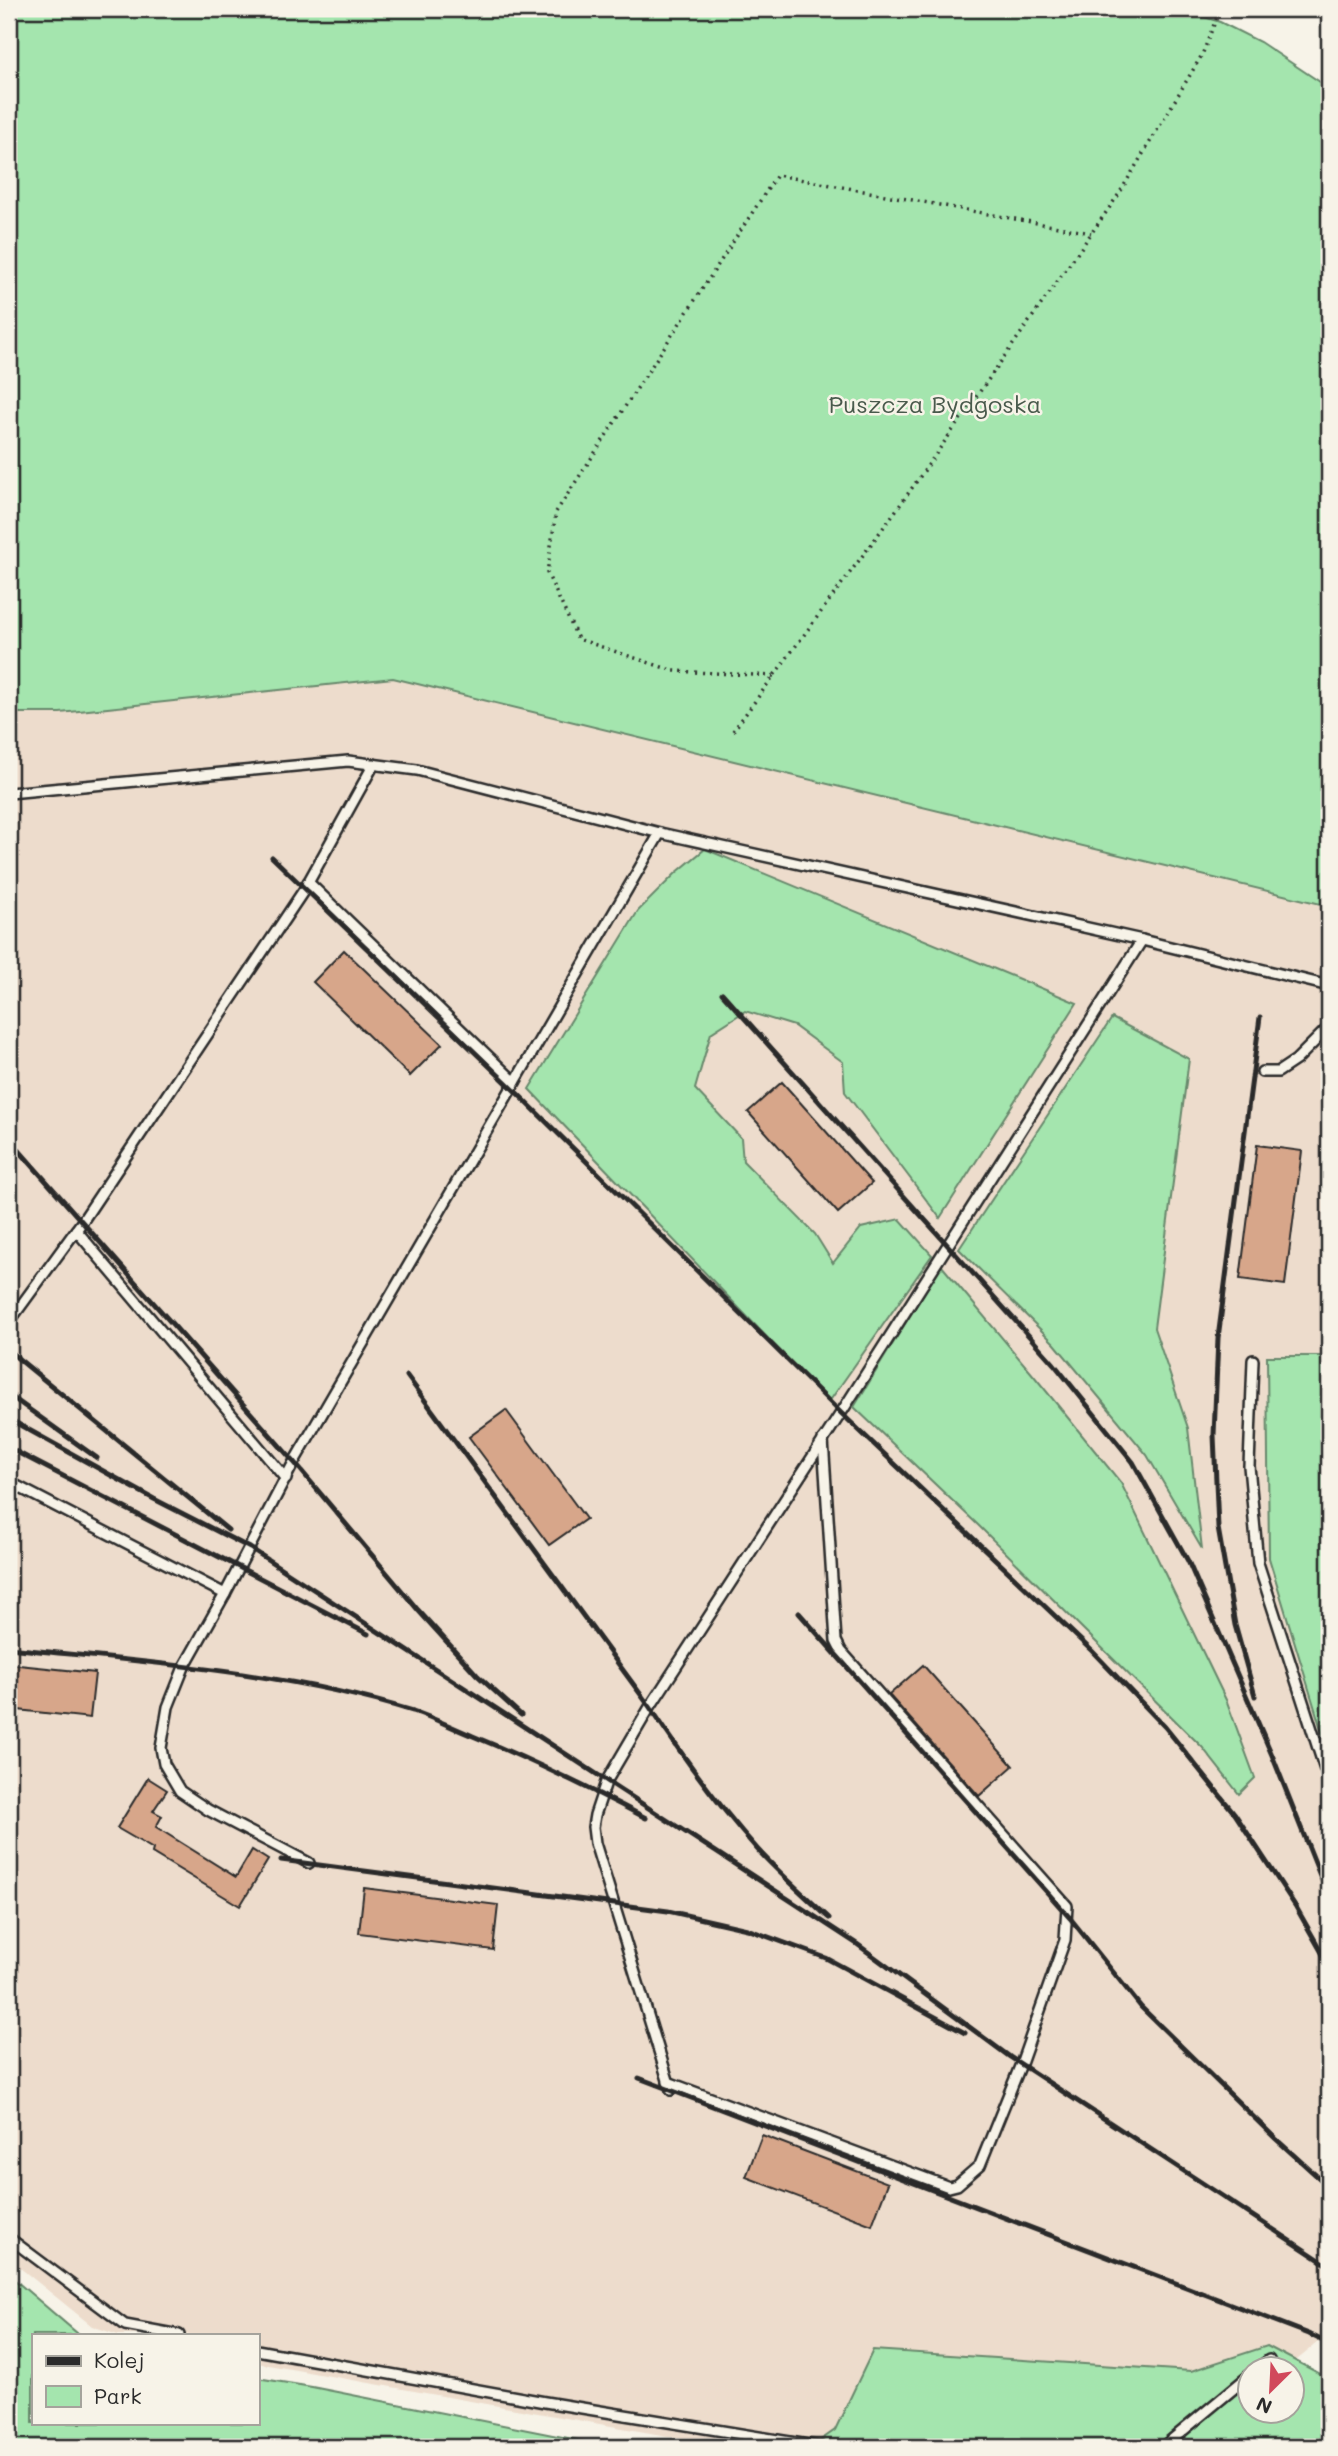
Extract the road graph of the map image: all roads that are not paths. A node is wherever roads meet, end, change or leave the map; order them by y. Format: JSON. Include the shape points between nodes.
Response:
{"nodes":[{"id":1,"x":374,"y":764,"type":"junction"},
{"id":2,"x":9,"y":793,"type":"edge"},
{"id":3,"x":660,"y":834,"type":"junction"},
{"id":4,"x":309,"y":882,"type":"junction"},
{"id":5,"x":1143,"y":940,"type":"junction"},
{"id":6,"x":1329,"y":986,"type":"edge"},
{"id":7,"x":1329,"y":1027,"type":"edge"},
{"id":8,"x":1262,"y":1072,"type":"dead end"},
{"id":9,"x":515,"y":1082,"type":"junction"},
{"id":10,"x":76,"y":1230,"type":"junction"},
{"id":11,"x":9,"y":1322,"type":"edge"},
{"id":12,"x":1253,"y":1360,"type":"dead end"},
{"id":13,"x":823,"y":1440,"type":"junction"},
{"id":14,"x":286,"y":1479,"type":"junction"},
{"id":15,"x":9,"y":1482,"type":"edge"},
{"id":16,"x":225,"y":1594,"type":"junction"},
{"id":17,"x":1329,"y":1782,"type":"edge"},
{"id":18,"x":309,"y":1863,"type":"dead end"},
{"id":19,"x":9,"y":2238,"type":"edge"},
{"id":20,"x":174,"y":2334,"type":"edge"},
{"id":21,"x":259,"y":2350,"type":"edge"},
{"id":22,"x":1236,"y":2387,"type":"edge"},
{"id":23,"x":821,"y":2447,"type":"edge"},
{"id":24,"x":1163,"y":2447,"type":"edge"}],
"edges":[{"from":1,"to":2,"type":"lane","via":[[348,761]]},
{"from":1,"to":3,"type":"lane","via":[[417,770]]},
{"from":1,"to":4,"type":"lane"},
{"from":3,"to":5,"type":"lane"},
{"from":3,"to":9,"type":"lane"},
{"from":4,"to":9,"type":"lane"},
{"from":4,"to":10,"type":"lane"},
{"from":5,"to":6,"type":"lane"},
{"from":5,"to":13,"type":"lane"},
{"from":7,"to":8,"type":"lane","via":[[1296,1060],[1278,1072]]},
{"from":9,"to":14,"type":"lane"},
{"from":10,"to":11,"type":"lane"},
{"from":10,"to":14,"type":"lane"},
{"from":12,"to":17,"type":"lane","via":[[1249,1466],[1258,1563]]},
{"from":13,"to":13,"type":"lane","via":[[606,1782],[595,1815],[595,1843],[670,2086],[949,2187],[981,2165],[1065,1940],[1067,1906],[836,1641]]},
{"from":14,"to":16,"type":"lane"},
{"from":15,"to":16,"type":"lane"},
{"from":16,"to":18,"type":"lane","via":[[167,1707],[161,1748],[164,1763],[180,1791],[193,1802]]},
{"from":19,"to":20,"type":"lane","via":[[125,2325]]},
{"from":21,"to":23,"type":"lane"},
{"from":22,"to":24,"type":"lane"}]}
